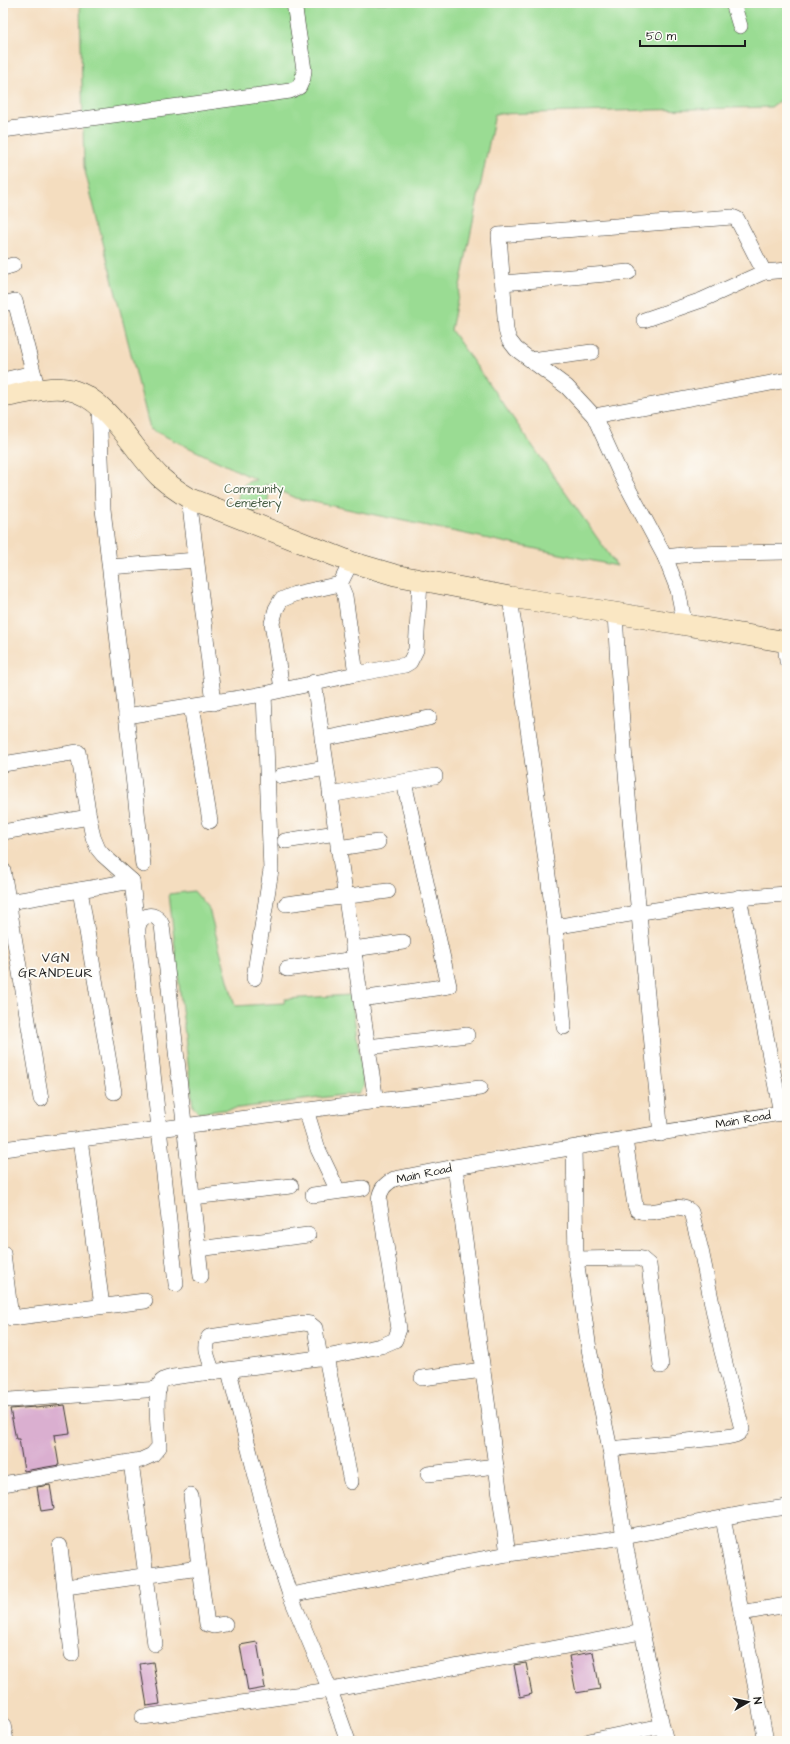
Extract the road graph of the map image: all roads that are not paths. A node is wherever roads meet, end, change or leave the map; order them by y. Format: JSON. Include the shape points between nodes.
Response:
{"nodes":[{"id":1,"x":294,"y":3,"type":"edge"},
{"id":2,"x":733,"y":3,"type":"edge"},
{"id":3,"x":740,"y":26,"type":"dead end"},
{"id":4,"x":3,"y":130,"type":"edge"},
{"id":5,"x":787,"y":270,"type":"edge"},
{"id":6,"x":629,"y":272,"type":"dead end"},
{"id":7,"x":764,"y":272,"type":"junction"},
{"id":8,"x":503,"y":283,"type":"junction"},
{"id":9,"x":3,"y":304,"type":"edge"},
{"id":10,"x":644,"y":320,"type":"dead end"},
{"id":11,"x":592,"y":352,"type":"dead end"},
{"id":12,"x":531,"y":360,"type":"junction"},
{"id":13,"x":3,"y":380,"type":"edge"},
{"id":14,"x":787,"y":380,"type":"edge"},
{"id":15,"x":35,"y":382,"type":"junction"},
{"id":16,"x":3,"y":397,"type":"edge"},
{"id":17,"x":99,"y":406,"type":"junction"},
{"id":18,"x":594,"y":416,"type":"junction"},
{"id":19,"x":190,"y":498,"type":"junction"},
{"id":20,"x":786,"y":552,"type":"dead end"},
{"id":21,"x":665,"y":557,"type":"junction"},
{"id":22,"x":196,"y":560,"type":"junction"},
{"id":23,"x":351,"y":562,"type":"junction"},
{"id":24,"x":110,"y":567,"type":"junction"},
{"id":25,"x":420,"y":581,"type":"junction"},
{"id":26,"x":340,"y":584,"type":"junction"},
{"id":27,"x":510,"y":597,"type":"junction"},
{"id":28,"x":615,"y":613,"type":"junction"},
{"id":29,"x":685,"y":626,"type":"junction"},
{"id":30,"x":786,"y":648,"type":"edge"},
{"id":31,"x":356,"y":674,"type":"junction"},
{"id":32,"x":314,"y":682,"type":"junction"},
{"id":33,"x":282,"y":689,"type":"junction"},
{"id":34,"x":264,"y":694,"type":"junction"},
{"id":35,"x":214,"y":703,"type":"junction"},
{"id":36,"x":191,"y":706,"type":"junction"},
{"id":37,"x":126,"y":716,"type":"junction"},
{"id":38,"x":429,"y":718,"type":"dead end"},
{"id":39,"x":322,"y":739,"type":"junction"},
{"id":40,"x":3,"y":764,"type":"edge"},
{"id":41,"x":326,"y":768,"type":"junction"},
{"id":42,"x":281,"y":776,"type":"dead end"},
{"id":43,"x":435,"y":776,"type":"dead end"},
{"id":44,"x":404,"y":782,"type":"junction"},
{"id":45,"x":330,"y":796,"type":"junction"},
{"id":46,"x":89,"y":817,"type":"junction"},
{"id":47,"x":210,"y":821,"type":"dead end"},
{"id":48,"x":3,"y":832,"type":"edge"},
{"id":49,"x":337,"y":840,"type":"junction"},
{"id":50,"x":285,"y":841,"type":"dead end"},
{"id":51,"x":378,"y":842,"type":"dead end"},
{"id":52,"x":143,"y":865,"type":"dead end"},
{"id":53,"x":3,"y":870,"type":"edge"},
{"id":54,"x":132,"y":881,"type":"junction"},
{"id":55,"x":80,"y":890,"type":"junction"},
{"id":56,"x":388,"y":891,"type":"dead end"},
{"id":57,"x":787,"y":894,"type":"edge"},
{"id":58,"x":345,"y":896,"type":"junction"},
{"id":59,"x":740,"y":897,"type":"junction"},
{"id":60,"x":6,"y":902,"type":"edge"},
{"id":61,"x":286,"y":904,"type":"dead end"},
{"id":62,"x":640,"y":911,"type":"junction"},
{"id":63,"x":555,"y":927,"type":"junction"},
{"id":64,"x":138,"y":933,"type":"junction"},
{"id":65,"x":403,"y":942,"type":"dead end"},
{"id":66,"x":354,"y":954,"type":"junction"},
{"id":67,"x":287,"y":968,"type":"dead end"},
{"id":68,"x":254,"y":978,"type":"dead end"},
{"id":69,"x":361,"y":999,"type":"junction"},
{"id":70,"x":564,"y":1027,"type":"dead end"},
{"id":71,"x":467,"y":1035,"type":"dead end"},
{"id":72,"x":368,"y":1047,"type":"junction"},
{"id":73,"x":480,"y":1088,"type":"dead end"},
{"id":74,"x":114,"y":1092,"type":"dead end"},
{"id":75,"x":42,"y":1099,"type":"dead end"},
{"id":76,"x":376,"y":1102,"type":"junction"},
{"id":77,"x":306,"y":1110,"type":"junction"},
{"id":78,"x":784,"y":1113,"type":"edge"},
{"id":79,"x":185,"y":1126,"type":"junction"},
{"id":80,"x":160,"y":1129,"type":"junction"},
{"id":81,"x":661,"y":1134,"type":"junction"},
{"id":82,"x":80,"y":1139,"type":"junction"},
{"id":83,"x":625,"y":1140,"type":"junction"},
{"id":84,"x":574,"y":1148,"type":"junction"},
{"id":85,"x":3,"y":1149,"type":"edge"},
{"id":86,"x":455,"y":1168,"type":"junction"},
{"id":87,"x":291,"y":1186,"type":"dead end"},
{"id":88,"x":364,"y":1188,"type":"dead end"},
{"id":89,"x":338,"y":1192,"type":"junction"},
{"id":90,"x":313,"y":1195,"type":"dead end"},
{"id":91,"x":192,"y":1197,"type":"junction"},
{"id":92,"x":308,"y":1235,"type":"dead end"},
{"id":93,"x":198,"y":1250,"type":"junction"},
{"id":94,"x":3,"y":1253,"type":"edge"},
{"id":95,"x":576,"y":1259,"type":"junction"},
{"id":96,"x":201,"y":1276,"type":"dead end"},
{"id":97,"x":176,"y":1284,"type":"dead end"},
{"id":98,"x":145,"y":1300,"type":"dead end"},
{"id":99,"x":102,"y":1306,"type":"junction"},
{"id":100,"x":323,"y":1358,"type":"junction"},
{"id":101,"x":662,"y":1366,"type":"dead end"},
{"id":102,"x":483,"y":1370,"type":"junction"},
{"id":103,"x":229,"y":1371,"type":"junction"},
{"id":104,"x":213,"y":1373,"type":"junction"},
{"id":105,"x":422,"y":1378,"type":"dead end"},
{"id":106,"x":158,"y":1389,"type":"junction"},
{"id":107,"x":10,"y":1400,"type":"dead end"},
{"id":108,"x":610,"y":1449,"type":"junction"},
{"id":109,"x":131,"y":1462,"type":"junction"},
{"id":110,"x":496,"y":1466,"type":"junction"},
{"id":111,"x":428,"y":1474,"type":"dead end"},
{"id":112,"x":351,"y":1482,"type":"dead end"},
{"id":113,"x":3,"y":1484,"type":"edge"},
{"id":114,"x":191,"y":1496,"type":"dead end"},
{"id":115,"x":787,"y":1507,"type":"edge"},
{"id":116,"x":723,"y":1518,"type":"junction"},
{"id":117,"x":624,"y":1537,"type":"junction"},
{"id":118,"x":60,"y":1546,"type":"dead end"},
{"id":119,"x":508,"y":1554,"type":"junction"},
{"id":120,"x":199,"y":1568,"type":"junction"},
{"id":121,"x":146,"y":1575,"type":"junction"},
{"id":122,"x":66,"y":1587,"type":"junction"},
{"id":123,"x":290,"y":1595,"type":"junction"},
{"id":124,"x":787,"y":1605,"type":"edge"},
{"id":125,"x":741,"y":1613,"type":"junction"},
{"id":126,"x":225,"y":1624,"type":"dead end"},
{"id":127,"x":642,"y":1632,"type":"junction"},
{"id":128,"x":155,"y":1644,"type":"dead end"},
{"id":129,"x":72,"y":1654,"type":"dead end"},
{"id":130,"x":330,"y":1690,"type":"junction"},
{"id":131,"x":143,"y":1717,"type":"dead end"},
{"id":132,"x":3,"y":1725,"type":"edge"},
{"id":133,"x":664,"y":1734,"type":"edge"},
{"id":134,"x":6,"y":1741,"type":"edge"},
{"id":135,"x":348,"y":1741,"type":"edge"},
{"id":136,"x":589,"y":1741,"type":"edge"},
{"id":137,"x":766,"y":1741,"type":"edge"}],
"edges":[{"from":1,"to":4,"type":"street","via":[[304,70],[300,87],[290,91]]},
{"from":2,"to":3,"type":"street"},
{"from":5,"to":7,"type":"street"},
{"from":6,"to":8,"type":"street"},
{"from":7,"to":8,"type":"street","via":[[737,219],[732,216],[499,235]]},
{"from":7,"to":10,"type":"street","via":[[702,300]]},
{"from":8,"to":12,"type":"street","via":[[509,340]]},
{"from":9,"to":15,"type":"street","via":[[15,301]]},
{"from":11,"to":12,"type":"street"},
{"from":12,"to":18,"type":"street","via":[[567,386]]},
{"from":13,"to":15,"type":"street"},
{"from":14,"to":18,"type":"street"},
{"from":15,"to":16,"type":"street"},
{"from":15,"to":17,"type":"street","via":[[76,391]]},
{"from":17,"to":19,"type":"street","via":[[121,428],[159,476]]},
{"from":17,"to":24,"type":"street","via":[[104,509]]},
{"from":18,"to":21,"type":"street","via":[[620,473]]},
{"from":19,"to":22,"type":"street"},
{"from":19,"to":23,"type":"street"},
{"from":20,"to":21,"type":"street"},
{"from":21,"to":29,"type":"street","via":[[678,590]]},
{"from":22,"to":24,"type":"street"},
{"from":22,"to":35,"type":"street"},
{"from":23,"to":25,"type":"street"},
{"from":23,"to":26,"type":"street"},
{"from":24,"to":37,"type":"street"},
{"from":25,"to":27,"type":"street"},
{"from":25,"to":31,"type":"street","via":[[416,650],[413,659],[406,665]]},
{"from":26,"to":31,"type":"street","via":[[345,596]]},
{"from":26,"to":33,"type":"street","via":[[295,594],[282,600],[276,609],[272,623]]},
{"from":27,"to":28,"type":"street"},
{"from":27,"to":63,"type":"street"},
{"from":28,"to":29,"type":"street"},
{"from":28,"to":62,"type":"street","via":[[622,737],[633,868]]},
{"from":29,"to":30,"type":"street"},
{"from":31,"to":32,"type":"street"},
{"from":32,"to":33,"type":"street"},
{"from":32,"to":39,"type":"street"},
{"from":33,"to":34,"type":"street"},
{"from":34,"to":35,"type":"street"},
{"from":34,"to":68,"type":"street","via":[[271,870]]},
{"from":35,"to":36,"type":"street"},
{"from":36,"to":37,"type":"street"},
{"from":36,"to":47,"type":"street"},
{"from":37,"to":52,"type":"street"},
{"from":38,"to":39,"type":"street"},
{"from":39,"to":41,"type":"street"},
{"from":40,"to":46,"type":"street","via":[[78,752]]},
{"from":41,"to":42,"type":"street"},
{"from":41,"to":45,"type":"street"},
{"from":43,"to":44,"type":"street"},
{"from":44,"to":45,"type":"street"},
{"from":44,"to":69,"type":"street","via":[[449,986]]},
{"from":45,"to":49,"type":"street"},
{"from":46,"to":48,"type":"street"},
{"from":46,"to":54,"type":"street","via":[[98,849]]},
{"from":49,"to":50,"type":"street"},
{"from":49,"to":51,"type":"street"},
{"from":49,"to":58,"type":"street"},
{"from":53,"to":60,"type":"street"},
{"from":54,"to":55,"type":"street"},
{"from":54,"to":64,"type":"street"},
{"from":55,"to":60,"type":"street"},
{"from":55,"to":74,"type":"street"},
{"from":56,"to":58,"type":"street"},
{"from":57,"to":59,"type":"street"},
{"from":58,"to":61,"type":"street"},
{"from":58,"to":66,"type":"street"},
{"from":59,"to":62,"type":"street"},
{"from":59,"to":78,"type":"street"},
{"from":60,"to":75,"type":"street"},
{"from":62,"to":63,"type":"street"},
{"from":62,"to":81,"type":"street"},
{"from":63,"to":70,"type":"street"},
{"from":64,"to":79,"type":"street","via":[[141,919],[150,916],[160,920]]},
{"from":64,"to":80,"type":"street"},
{"from":65,"to":66,"type":"street"},
{"from":66,"to":67,"type":"street"},
{"from":66,"to":69,"type":"street"},
{"from":69,"to":72,"type":"street"},
{"from":71,"to":72,"type":"street"},
{"from":72,"to":76,"type":"street"},
{"from":73,"to":76,"type":"street"},
{"from":76,"to":77,"type":"street"},
{"from":77,"to":79,"type":"street"},
{"from":77,"to":89,"type":"street","via":[[318,1149]]},
{"from":78,"to":81,"type":"street","name":"Main Road"},
{"from":79,"to":80,"type":"street"},
{"from":79,"to":91,"type":"street"},
{"from":80,"to":82,"type":"street"},
{"from":80,"to":97,"type":"street"},
{"from":81,"to":83,"type":"street","name":"Main Road"},
{"from":82,"to":85,"type":"street"},
{"from":82,"to":99,"type":"street"},
{"from":83,"to":84,"type":"street","name":"Main Road"},
{"from":83,"to":108,"type":"street","via":[[637,1210],[646,1212],[681,1207],[691,1212],[742,1429],[736,1435],[725,1437]]},
{"from":84,"to":86,"type":"street","name":"Main Road"},
{"from":84,"to":95,"type":"street"},
{"from":86,"to":100,"type":"street","name":"Main Road","via":[[394,1179],[382,1188],[379,1200],[399,1329],[395,1340]]},
{"from":86,"to":102,"type":"street"},
{"from":87,"to":91,"type":"street"},
{"from":88,"to":89,"type":"street"},
{"from":89,"to":90,"type":"street"},
{"from":91,"to":93,"type":"street"},
{"from":92,"to":93,"type":"street"},
{"from":93,"to":96,"type":"street"},
{"from":94,"to":99,"type":"street","via":[[11,1318]]},
{"from":95,"to":101,"type":"street","via":[[636,1258],[649,1265]]},
{"from":95,"to":108,"type":"street","via":[[589,1349]]},
{"from":98,"to":99,"type":"street"},
{"from":100,"to":103,"type":"street","name":"Main Road"},
{"from":100,"to":104,"type":"street","via":[[315,1328],[310,1324],[297,1324],[209,1337],[205,1347]]},
{"from":100,"to":112,"type":"street"},
{"from":102,"to":105,"type":"street"},
{"from":102,"to":110,"type":"street"},
{"from":103,"to":104,"type":"street","name":"Main Road"},
{"from":103,"to":123,"type":"street","via":[[274,1547]]},
{"from":104,"to":106,"type":"street","name":"Main Road","via":[[165,1379]]},
{"from":106,"to":107,"type":"street"},
{"from":106,"to":109,"type":"street","via":[[159,1446],[152,1455]]},
{"from":108,"to":117,"type":"street"},
{"from":109,"to":113,"type":"street"},
{"from":109,"to":121,"type":"street"},
{"from":110,"to":111,"type":"street"},
{"from":110,"to":119,"type":"street"},
{"from":114,"to":120,"type":"street"},
{"from":115,"to":116,"type":"street"},
{"from":116,"to":117,"type":"street"},
{"from":116,"to":125,"type":"street"},
{"from":117,"to":119,"type":"street"},
{"from":117,"to":127,"type":"street"},
{"from":118,"to":122,"type":"street"},
{"from":119,"to":123,"type":"street"},
{"from":120,"to":121,"type":"street"},
{"from":120,"to":126,"type":"street","via":[[207,1624]]},
{"from":121,"to":122,"type":"street"},
{"from":121,"to":128,"type":"street"},
{"from":122,"to":129,"type":"street"},
{"from":123,"to":130,"type":"street"},
{"from":124,"to":125,"type":"street"},
{"from":125,"to":137,"type":"street"},
{"from":127,"to":130,"type":"street"},
{"from":127,"to":133,"type":"street"},
{"from":130,"to":131,"type":"street"},
{"from":130,"to":135,"type":"street"},
{"from":132,"to":134,"type":"street"},
{"from":133,"to":136,"type":"street"}]}
